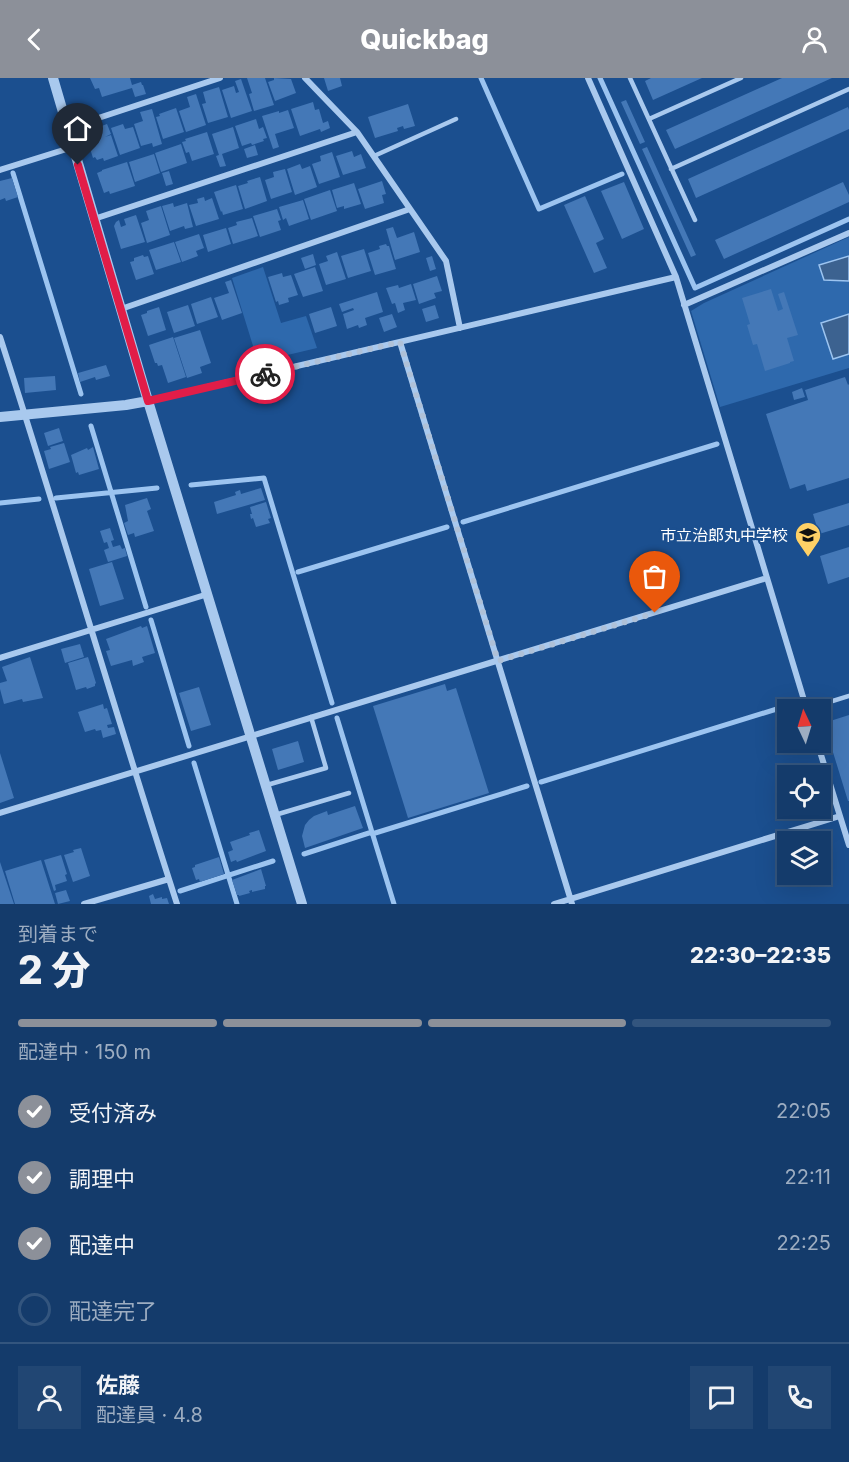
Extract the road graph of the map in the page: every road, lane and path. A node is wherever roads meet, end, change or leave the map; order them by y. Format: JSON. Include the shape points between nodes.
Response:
{"nodes":[{"id":1,"x":53,"y":78,"type":"edge"},
{"id":2,"x":220,"y":78,"type":"edge"},
{"id":3,"x":305,"y":78,"type":"edge"},
{"id":4,"x":588,"y":78,"type":"edge"},
{"id":5,"x":630,"y":78,"type":"edge"},
{"id":6,"x":741,"y":78,"type":"edge"},
{"id":7,"x":849,"y":89,"type":"edge"},
{"id":8,"x":456,"y":119,"type":"dead end"},
{"id":9,"x":649,"y":119,"type":"junction"},
{"id":10,"x":68,"y":129,"type":"junction"},
{"id":11,"x":357,"y":132,"type":"junction"},
{"id":12,"x":73,"y":147,"type":"junction"},
{"id":13,"x":374,"y":156,"type":"junction"},
{"id":14,"x":671,"y":169,"type":"junction"},
{"id":15,"x":0,"y":170,"type":"edge"},
{"id":16,"x":410,"y":209,"type":"junction"},
{"id":17,"x":94,"y":219,"type":"junction"},
{"id":18,"x":695,"y":220,"type":"dead end"},
{"id":19,"x":849,"y":233,"type":"edge"},
{"id":20,"x":676,"y":277,"type":"junction"},
{"id":21,"x":684,"y":305,"type":"junction"},
{"id":22,"x":121,"y":309,"type":"junction"},
{"id":23,"x":460,"y":328,"type":"junction"},
{"id":24,"x":0,"y":337,"type":"edge"},
{"id":25,"x":400,"y":342,"type":"junction"},
{"id":26,"x":148,"y":401,"type":"junction"},
{"id":27,"x":25,"y":414,"type":"junction"},
{"id":28,"x":0,"y":417,"type":"edge"},
{"id":29,"x":767,"y":578,"type":"junction"},
{"id":30,"x":208,"y":594,"type":"junction"},
{"id":31,"x":91,"y":630,"type":"junction"},
{"id":32,"x":0,"y":658,"type":"edge"},
{"id":33,"x":498,"y":661,"type":"junction"},
{"id":34,"x":849,"y":696,"type":"edge"},
{"id":35,"x":804,"y":699,"type":"edge"},
{"id":36,"x":831,"y":702,"type":"edge"},
{"id":37,"x":311,"y":717,"type":"junction"},
{"id":38,"x":250,"y":736,"type":"junction"},
{"id":39,"x":821,"y":753,"type":"edge"},
{"id":40,"x":134,"y":772,"type":"junction"},
{"id":41,"x":266,"y":786,"type":"junction"},
{"id":42,"x":349,"y":793,"type":"dead end"},
{"id":43,"x":0,"y":813,"type":"edge"},
{"id":44,"x":275,"y":815,"type":"junction"},
{"id":45,"x":840,"y":816,"type":"junction"},
{"id":46,"x":849,"y":845,"type":"edge"},
{"id":47,"x":169,"y":879,"type":"junction"},
{"id":48,"x":572,"y":901,"type":"edge"},
{"id":49,"x":84,"y":904,"type":"edge"},
{"id":50,"x":177,"y":904,"type":"edge"},
{"id":51,"x":302,"y":904,"type":"edge"},
{"id":52,"x":554,"y":904,"type":"edge"}],
"edges":[{"from":1,"to":10,"type":"street"},
{"from":2,"to":10,"type":"street"},
{"from":3,"to":11,"type":"street"},
{"from":4,"to":20,"type":"street"},
{"from":5,"to":9,"type":"lane"},
{"from":6,"to":9,"type":"lane"},
{"from":7,"to":14,"type":"lane"},
{"from":8,"to":13,"type":"lane"},
{"from":9,"to":14,"type":"lane"},
{"from":10,"to":12,"type":"street"},
{"from":11,"to":13,"type":"street"},
{"from":11,"to":17,"type":"street"},
{"from":12,"to":15,"type":"street"},
{"from":12,"to":17,"type":"street"},
{"from":13,"to":16,"type":"street"},
{"from":14,"to":18,"type":"lane"},
{"from":16,"to":22,"type":"street"},
{"from":16,"to":23,"type":"street","via":[[446,261]]},
{"from":17,"to":22,"type":"street"},
{"from":19,"to":21,"type":"street"},
{"from":20,"to":21,"type":"street"},
{"from":20,"to":23,"type":"street"},
{"from":21,"to":29,"type":"street"},
{"from":22,"to":26,"type":"street"},
{"from":23,"to":25,"type":"street"},
{"from":24,"to":27,"type":"street"},
{"from":25,"to":26,"type":"street"},
{"from":25,"to":33,"type":"street"},
{"from":26,"to":27,"type":"street"},
{"from":26,"to":30,"type":"street"},
{"from":27,"to":28,"type":"street"},
{"from":27,"to":31,"type":"street"},
{"from":29,"to":33,"type":"street"},
{"from":29,"to":35,"type":"street"},
{"from":30,"to":31,"type":"street"},
{"from":30,"to":38,"type":"street"},
{"from":31,"to":32,"type":"street"},
{"from":31,"to":40,"type":"street"},
{"from":33,"to":37,"type":"street"},
{"from":33,"to":48,"type":"street"},
{"from":34,"to":36,"type":"lane"},
{"from":37,"to":38,"type":"street"},
{"from":37,"to":41,"type":"lane","via":[[326,768]]},
{"from":38,"to":40,"type":"street"},
{"from":38,"to":41,"type":"street"},
{"from":39,"to":45,"type":"street"},
{"from":40,"to":43,"type":"street"},
{"from":40,"to":47,"type":"street"},
{"from":41,"to":44,"type":"street"},
{"from":42,"to":44,"type":"lane"},
{"from":44,"to":51,"type":"street"},
{"from":45,"to":46,"type":"street"},
{"from":45,"to":48,"type":"street"},
{"from":47,"to":49,"type":"street"},
{"from":47,"to":50,"type":"street"},
{"from":48,"to":52,"type":"street"}]}
